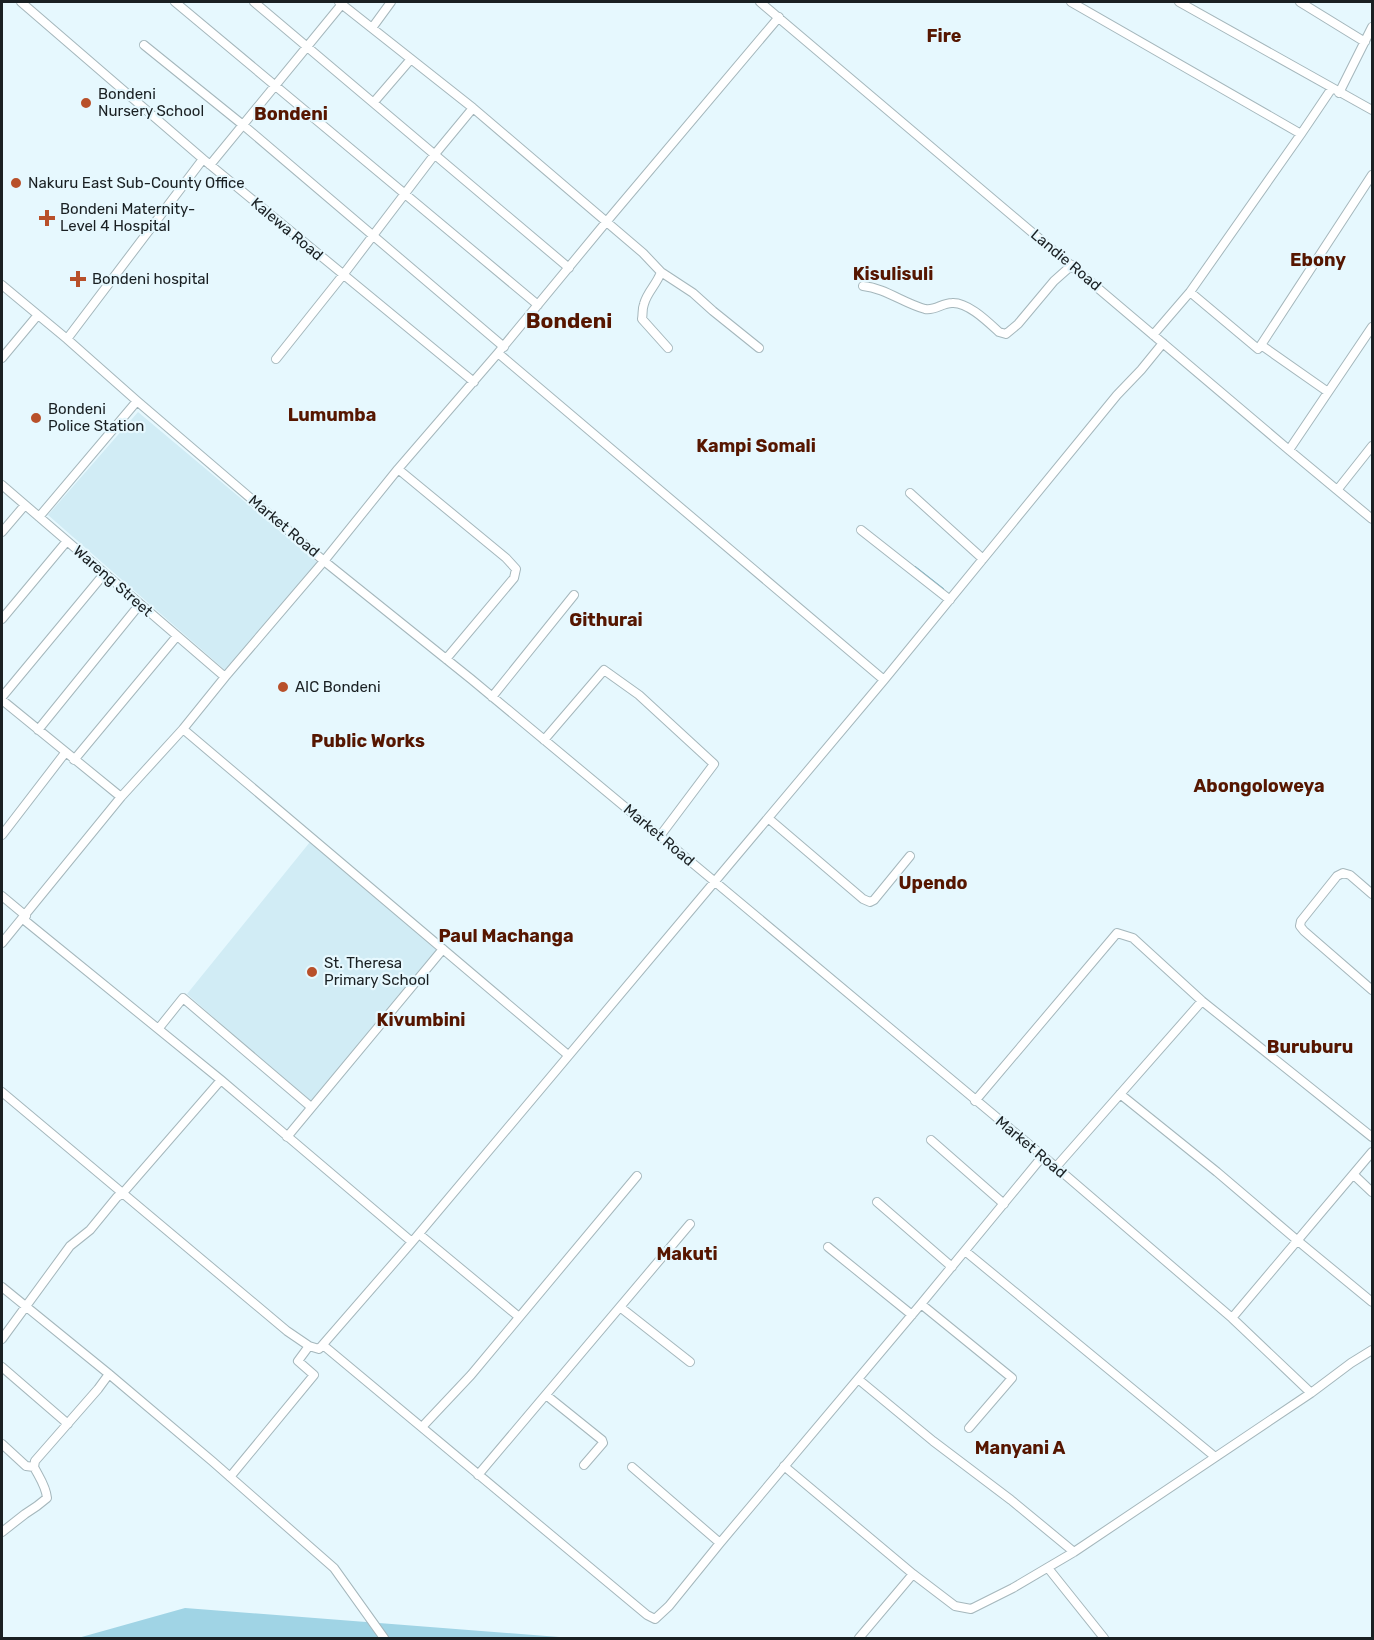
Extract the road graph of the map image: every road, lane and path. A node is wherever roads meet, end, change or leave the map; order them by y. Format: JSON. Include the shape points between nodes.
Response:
{"nodes":[{"id":1,"x":21,"y":2,"type":"edge"},
{"id":2,"x":175,"y":2,"type":"edge"},
{"id":3,"x":254,"y":2,"type":"edge"},
{"id":4,"x":392,"y":2,"type":"edge"},
{"id":5,"x":760,"y":2,"type":"edge"},
{"id":6,"x":1071,"y":2,"type":"edge"},
{"id":7,"x":1179,"y":2,"type":"edge"},
{"id":8,"x":1300,"y":2,"type":"edge"},
{"id":9,"x":340,"y":3,"type":"edge"},
{"id":10,"x":779,"y":17,"type":"junction"},
{"id":11,"x":372,"y":28,"type":"junction"},
{"id":12,"x":1372,"y":29,"type":"edge"},
{"id":13,"x":1365,"y":42,"type":"junction"},
{"id":14,"x":144,"y":45,"type":"dead end"},
{"id":15,"x":308,"y":46,"type":"junction"},
{"id":16,"x":411,"y":58,"type":"junction"},
{"id":17,"x":275,"y":86,"type":"junction"},
{"id":18,"x":1336,"y":90,"type":"junction"},
{"id":19,"x":374,"y":102,"type":"junction"},
{"id":20,"x":472,"y":108,"type":"junction"},
{"id":21,"x":1372,"y":110,"type":"edge"},
{"id":22,"x":243,"y":125,"type":"junction"},
{"id":23,"x":1301,"y":134,"type":"junction"},
{"id":24,"x":435,"y":154,"type":"junction"},
{"id":25,"x":203,"y":159,"type":"junction"},
{"id":26,"x":210,"y":165,"type":"junction"},
{"id":27,"x":1372,"y":175,"type":"edge"},
{"id":28,"x":404,"y":194,"type":"junction"},
{"id":29,"x":606,"y":221,"type":"junction"},
{"id":30,"x":373,"y":235,"type":"junction"},
{"id":31,"x":1072,"y":265,"type":"junction"},
{"id":32,"x":569,"y":268,"type":"junction"},
{"id":33,"x":661,"y":272,"type":"junction"},
{"id":34,"x":343,"y":275,"type":"junction"},
{"id":35,"x":2,"y":285,"type":"edge"},
{"id":36,"x":862,"y":286,"type":"dead end"},
{"id":37,"x":1190,"y":292,"type":"junction"},
{"id":38,"x":538,"y":305,"type":"junction"},
{"id":39,"x":38,"y":316,"type":"junction"},
{"id":40,"x":1372,"y":327,"type":"edge"},
{"id":41,"x":1153,"y":335,"type":"junction"},
{"id":42,"x":67,"y":339,"type":"junction"},
{"id":43,"x":1163,"y":343,"type":"junction"},
{"id":44,"x":1261,"y":345,"type":"junction"},
{"id":45,"x":668,"y":348,"type":"dead end"},
{"id":46,"x":759,"y":348,"type":"dead end"},
{"id":47,"x":501,"y":350,"type":"junction"},
{"id":48,"x":2,"y":358,"type":"edge"},
{"id":49,"x":276,"y":359,"type":"dead end"},
{"id":50,"x":474,"y":382,"type":"junction"},
{"id":51,"x":1329,"y":392,"type":"junction"},
{"id":52,"x":137,"y":401,"type":"junction"},
{"id":53,"x":1372,"y":446,"type":"edge"},
{"id":54,"x":1289,"y":450,"type":"junction"},
{"id":55,"x":398,"y":469,"type":"junction"},
{"id":56,"x":2,"y":486,"type":"edge"},
{"id":57,"x":1338,"y":489,"type":"junction"},
{"id":58,"x":910,"y":494,"type":"dead end"},
{"id":59,"x":25,"y":505,"type":"junction"},
{"id":60,"x":39,"y":517,"type":"junction"},
{"id":61,"x":1372,"y":519,"type":"edge"},
{"id":62,"x":861,"y":530,"type":"dead end"},
{"id":63,"x":2,"y":532,"type":"edge"},
{"id":64,"x":67,"y":541,"type":"junction"},
{"id":65,"x":983,"y":559,"type":"junction"},
{"id":66,"x":324,"y":561,"type":"junction"},
{"id":67,"x":104,"y":574,"type":"junction"},
{"id":68,"x":574,"y":595,"type":"dead end"},
{"id":69,"x":950,"y":600,"type":"junction"},
{"id":70,"x":140,"y":604,"type":"junction"},
{"id":71,"x":2,"y":619,"type":"edge"},
{"id":72,"x":177,"y":636,"type":"junction"},
{"id":73,"x":446,"y":659,"type":"junction"},
{"id":74,"x":225,"y":677,"type":"junction"},
{"id":75,"x":884,"y":680,"type":"junction"},
{"id":76,"x":492,"y":697,"type":"junction"},
{"id":77,"x":2,"y":699,"type":"edge"},
{"id":78,"x":183,"y":729,"type":"junction"},
{"id":79,"x":38,"y":730,"type":"junction"},
{"id":80,"x":544,"y":740,"type":"junction"},
{"id":81,"x":65,"y":753,"type":"junction"},
{"id":82,"x":74,"y":760,"type":"junction"},
{"id":83,"x":121,"y":797,"type":"junction"},
{"id":84,"x":768,"y":818,"type":"junction"},
{"id":85,"x":2,"y":835,"type":"edge"},
{"id":86,"x":660,"y":836,"type":"junction"},
{"id":87,"x":910,"y":856,"type":"dead end"},
{"id":88,"x":714,"y":881,"type":"junction"},
{"id":89,"x":1372,"y":894,"type":"edge"},
{"id":90,"x":2,"y":896,"type":"edge"},
{"id":91,"x":24,"y":917,"type":"junction"},
{"id":92,"x":2,"y":944,"type":"edge"},
{"id":93,"x":443,"y":949,"type":"junction"},
{"id":94,"x":1372,"y":990,"type":"edge"},
{"id":95,"x":1202,"y":1001,"type":"junction"},
{"id":96,"x":159,"y":1028,"type":"junction"},
{"id":97,"x":568,"y":1055,"type":"junction"},
{"id":98,"x":221,"y":1080,"type":"junction"},
{"id":99,"x":2,"y":1092,"type":"edge"},
{"id":100,"x":1120,"y":1094,"type":"junction"},
{"id":101,"x":975,"y":1101,"type":"junction"},
{"id":102,"x":311,"y":1107,"type":"junction"},
{"id":103,"x":287,"y":1137,"type":"junction"},
{"id":104,"x":1372,"y":1137,"type":"edge"},
{"id":105,"x":932,"y":1140,"type":"dead end"},
{"id":106,"x":1372,"y":1152,"type":"edge"},
{"id":107,"x":1042,"y":1157,"type":"junction"},
{"id":108,"x":1056,"y":1167,"type":"junction"},
{"id":109,"x":1354,"y":1175,"type":"junction"},
{"id":110,"x":637,"y":1176,"type":"dead end"},
{"id":111,"x":1372,"y":1192,"type":"edge"},
{"id":112,"x":117,"y":1198,"type":"junction"},
{"id":113,"x":877,"y":1202,"type":"dead end"},
{"id":114,"x":1004,"y":1204,"type":"junction"},
{"id":115,"x":690,"y":1224,"type":"dead end"},
{"id":116,"x":418,"y":1234,"type":"junction"},
{"id":117,"x":1298,"y":1241,"type":"junction"},
{"id":118,"x":412,"y":1242,"type":"junction"},
{"id":119,"x":828,"y":1247,"type":"dead end"},
{"id":120,"x":965,"y":1251,"type":"junction"},
{"id":121,"x":952,"y":1267,"type":"junction"},
{"id":122,"x":2,"y":1287,"type":"edge"},
{"id":123,"x":1372,"y":1302,"type":"edge"},
{"id":124,"x":921,"y":1304,"type":"junction"},
{"id":125,"x":620,"y":1306,"type":"junction"},
{"id":126,"x":25,"y":1308,"type":"junction"},
{"id":127,"x":912,"y":1315,"type":"junction"},
{"id":128,"x":519,"y":1317,"type":"junction"},
{"id":129,"x":1232,"y":1317,"type":"junction"},
{"id":130,"x":2,"y":1340,"type":"edge"},
{"id":131,"x":323,"y":1345,"type":"junction"},
{"id":132,"x":309,"y":1346,"type":"junction"},
{"id":133,"x":1372,"y":1350,"type":"edge"},
{"id":134,"x":690,"y":1362,"type":"dead end"},
{"id":135,"x":2,"y":1367,"type":"edge"},
{"id":136,"x":109,"y":1374,"type":"junction"},
{"id":137,"x":858,"y":1379,"type":"junction"},
{"id":138,"x":1311,"y":1393,"type":"junction"},
{"id":139,"x":546,"y":1395,"type":"junction"},
{"id":140,"x":68,"y":1424,"type":"junction"},
{"id":141,"x":422,"y":1428,"type":"junction"},
{"id":142,"x":969,"y":1428,"type":"dead end"},
{"id":143,"x":2,"y":1444,"type":"edge"},
{"id":144,"x":1214,"y":1456,"type":"junction"},
{"id":145,"x":584,"y":1466,"type":"dead end"},
{"id":146,"x":784,"y":1466,"type":"junction"},
{"id":147,"x":34,"y":1467,"type":"junction"},
{"id":148,"x":632,"y":1467,"type":"dead end"},
{"id":149,"x":478,"y":1475,"type":"junction"},
{"id":150,"x":230,"y":1477,"type":"junction"},
{"id":151,"x":2,"y":1532,"type":"edge"},
{"id":152,"x":720,"y":1543,"type":"junction"},
{"id":153,"x":1074,"y":1552,"type":"junction"},
{"id":154,"x":1048,"y":1568,"type":"junction"},
{"id":155,"x":913,"y":1574,"type":"junction"},
{"id":156,"x":384,"y":1638,"type":"edge"},
{"id":157,"x":859,"y":1638,"type":"edge"},
{"id":158,"x":1104,"y":1638,"type":"edge"}],
"edges":[{"from":1,"to":25,"type":"street","name":"Kalewa Road"},
{"from":2,"to":17,"type":"street"},
{"from":3,"to":15,"type":"street"},
{"from":4,"to":11,"type":"street"},
{"from":5,"to":10,"type":"street","name":"Landie Road"},
{"from":6,"to":23,"type":"street"},
{"from":7,"to":18,"type":"street"},
{"from":8,"to":13,"type":"street"},
{"from":9,"to":11,"type":"street"},
{"from":9,"to":15,"type":"street"},
{"from":10,"to":29,"type":"street"},
{"from":10,"to":31,"type":"street","name":"Landie Road"},
{"from":11,"to":16,"type":"street"},
{"from":12,"to":13,"type":"street"},
{"from":13,"to":18,"type":"street"},
{"from":14,"to":22,"type":"street"},
{"from":15,"to":17,"type":"street"},
{"from":15,"to":19,"type":"street"},
{"from":16,"to":19,"type":"street"},
{"from":16,"to":20,"type":"street"},
{"from":17,"to":22,"type":"street"},
{"from":17,"to":28,"type":"street"},
{"from":18,"to":21,"type":"street"},
{"from":18,"to":23,"type":"street"},
{"from":19,"to":24,"type":"street"},
{"from":20,"to":24,"type":"street"},
{"from":20,"to":29,"type":"street"},
{"from":22,"to":26,"type":"street"},
{"from":22,"to":30,"type":"street"},
{"from":23,"to":37,"type":"street"},
{"from":24,"to":28,"type":"street"},
{"from":24,"to":32,"type":"street"},
{"from":25,"to":26,"type":"street","name":"Kalewa Road"},
{"from":25,"to":42,"type":"street"},
{"from":26,"to":34,"type":"street","name":"Kalewa Road"},
{"from":27,"to":44,"type":"street"},
{"from":28,"to":30,"type":"street"},
{"from":28,"to":38,"type":"street"},
{"from":29,"to":32,"type":"street"},
{"from":29,"to":33,"type":"street"},
{"from":30,"to":34,"type":"street"},
{"from":30,"to":47,"type":"street"},
{"from":31,"to":36,"type":"street","via":[[1006,334],[963,304],[950,303],[927,310]]},
{"from":31,"to":41,"type":"street","name":"Landie Road"},
{"from":32,"to":38,"type":"street"},
{"from":33,"to":45,"type":"street","via":[[643,306],[642,320]]},
{"from":33,"to":46,"type":"street","via":[[693,292]]},
{"from":34,"to":49,"type":"street"},
{"from":34,"to":50,"type":"street","name":"Kalewa Road"},
{"from":35,"to":39,"type":"street","name":"Market Road"},
{"from":37,"to":41,"type":"street"},
{"from":37,"to":44,"type":"street","via":[[1258,349]]},
{"from":38,"to":47,"type":"street"},
{"from":39,"to":42,"type":"street","name":"Market Road"},
{"from":39,"to":48,"type":"street"},
{"from":40,"to":51,"type":"street"},
{"from":41,"to":43,"type":"street","name":"Landie Road"},
{"from":42,"to":52,"type":"street","name":"Market Road"},
{"from":43,"to":54,"type":"street","name":"Landie Road"},
{"from":43,"to":65,"type":"street"},
{"from":44,"to":51,"type":"street"},
{"from":47,"to":50,"type":"street"},
{"from":47,"to":75,"type":"street"},
{"from":50,"to":55,"type":"street"},
{"from":51,"to":54,"type":"street"},
{"from":52,"to":60,"type":"street"},
{"from":52,"to":66,"type":"street","name":"Market Road"},
{"from":53,"to":57,"type":"street"},
{"from":54,"to":57,"type":"street","name":"Landie Road"},
{"from":55,"to":66,"type":"street"},
{"from":55,"to":73,"type":"street","via":[[516,569],[514,578]]},
{"from":56,"to":59,"type":"street","name":"Wareng Street"},
{"from":57,"to":61,"type":"street","name":"Landie Road"},
{"from":58,"to":65,"type":"street"},
{"from":59,"to":60,"type":"street","name":"Wareng Street"},
{"from":59,"to":63,"type":"street"},
{"from":60,"to":64,"type":"street","name":"Wareng Street"},
{"from":62,"to":69,"type":"street"},
{"from":64,"to":67,"type":"street","name":"Wareng Street"},
{"from":64,"to":71,"type":"street"},
{"from":65,"to":69,"type":"street"},
{"from":66,"to":73,"type":"street","name":"Market Road"},
{"from":66,"to":74,"type":"street"},
{"from":67,"to":70,"type":"street","name":"Wareng Street"},
{"from":67,"to":77,"type":"street"},
{"from":68,"to":76,"type":"street"},
{"from":69,"to":75,"type":"street"},
{"from":70,"to":72,"type":"street","name":"Wareng Street"},
{"from":70,"to":79,"type":"street"},
{"from":72,"to":74,"type":"street","name":"Wareng Street"},
{"from":72,"to":82,"type":"street"},
{"from":73,"to":76,"type":"street","name":"Market Road"},
{"from":74,"to":78,"type":"street"},
{"from":75,"to":84,"type":"street"},
{"from":76,"to":80,"type":"street","name":"Market Road"},
{"from":77,"to":79,"type":"street"},
{"from":78,"to":83,"type":"street"},
{"from":78,"to":93,"type":"street"},
{"from":79,"to":81,"type":"street"},
{"from":80,"to":86,"type":"street","name":"Market Road"},
{"from":80,"to":86,"type":"street","via":[[604,670],[639,696],[714,764]]},
{"from":81,"to":82,"type":"street"},
{"from":81,"to":85,"type":"street"},
{"from":82,"to":83,"type":"street"},
{"from":83,"to":91,"type":"street"},
{"from":84,"to":87,"type":"street","via":[[870,902]]},
{"from":84,"to":88,"type":"street"},
{"from":86,"to":88,"type":"street","name":"Market Road"},
{"from":88,"to":97,"type":"street"},
{"from":88,"to":101,"type":"street","name":"Market Road"},
{"from":89,"to":94,"type":"street","via":[[1343,873],[1300,926]]},
{"from":90,"to":91,"type":"street"},
{"from":91,"to":92,"type":"street"},
{"from":91,"to":96,"type":"street"},
{"from":93,"to":97,"type":"street"},
{"from":93,"to":102,"type":"street"},
{"from":95,"to":100,"type":"street"},
{"from":95,"to":101,"type":"street","via":[[1133,938],[1117,933]]},
{"from":95,"to":104,"type":"street"},
{"from":96,"to":98,"type":"street"},
{"from":96,"to":102,"type":"street","via":[[183,998]]},
{"from":97,"to":116,"type":"street"},
{"from":98,"to":103,"type":"street"},
{"from":98,"to":112,"type":"street"},
{"from":99,"to":112,"type":"street"},
{"from":100,"to":108,"type":"street"},
{"from":100,"to":117,"type":"street"},
{"from":101,"to":107,"type":"street","name":"Market Road"},
{"from":102,"to":103,"type":"street"},
{"from":103,"to":118,"type":"street"},
{"from":105,"to":114,"type":"street"},
{"from":106,"to":109,"type":"street"},
{"from":107,"to":108,"type":"street","name":"Market Road"},
{"from":107,"to":114,"type":"street"},
{"from":108,"to":129,"type":"street","name":"Market Road"},
{"from":109,"to":111,"type":"street"},
{"from":109,"to":117,"type":"street"},
{"from":110,"to":128,"type":"street"},
{"from":112,"to":126,"type":"street","via":[[90,1230],[69,1246]]},
{"from":112,"to":132,"type":"street"},
{"from":113,"to":121,"type":"street"},
{"from":114,"to":120,"type":"street"},
{"from":115,"to":125,"type":"street"},
{"from":116,"to":118,"type":"street"},
{"from":116,"to":128,"type":"street"},
{"from":117,"to":123,"type":"street"},
{"from":117,"to":129,"type":"street"},
{"from":118,"to":131,"type":"street"},
{"from":119,"to":127,"type":"street"},
{"from":120,"to":121,"type":"street"},
{"from":120,"to":144,"type":"street"},
{"from":121,"to":124,"type":"street"},
{"from":122,"to":126,"type":"street"},
{"from":124,"to":127,"type":"street"},
{"from":124,"to":142,"type":"street","via":[[1012,1378]]},
{"from":125,"to":134,"type":"street"},
{"from":125,"to":139,"type":"street"},
{"from":126,"to":130,"type":"street"},
{"from":126,"to":136,"type":"street"},
{"from":127,"to":137,"type":"street"},
{"from":128,"to":141,"type":"street"},
{"from":129,"to":138,"type":"street","name":"Market Road"},
{"from":131,"to":132,"type":"street","via":[[320,1349]]},
{"from":131,"to":141,"type":"street"},
{"from":132,"to":150,"type":"street","via":[[301,1358],[314,1375]]},
{"from":133,"to":138,"type":"street"},
{"from":135,"to":140,"type":"street"},
{"from":136,"to":140,"type":"street"},
{"from":136,"to":150,"type":"street"},
{"from":137,"to":146,"type":"street"},
{"from":137,"to":153,"type":"street"},
{"from":138,"to":144,"type":"street"},
{"from":139,"to":145,"type":"street","via":[[602,1440]]},
{"from":139,"to":149,"type":"street"},
{"from":140,"to":147,"type":"street"},
{"from":141,"to":149,"type":"street"},
{"from":143,"to":147,"type":"street","via":[[26,1466]]},
{"from":144,"to":153,"type":"street"},
{"from":146,"to":152,"type":"street"},
{"from":146,"to":155,"type":"street"},
{"from":147,"to":151,"type":"street","via":[[47,1498]]},
{"from":148,"to":152,"type":"street"},
{"from":149,"to":152,"type":"street","via":[[646,1615],[656,1619]]},
{"from":150,"to":156,"type":"street","via":[[334,1568]]},
{"from":153,"to":154,"type":"street"},
{"from":154,"to":155,"type":"street","via":[[972,1609],[955,1606]]},
{"from":154,"to":158,"type":"street"},
{"from":155,"to":157,"type":"street"}]}
